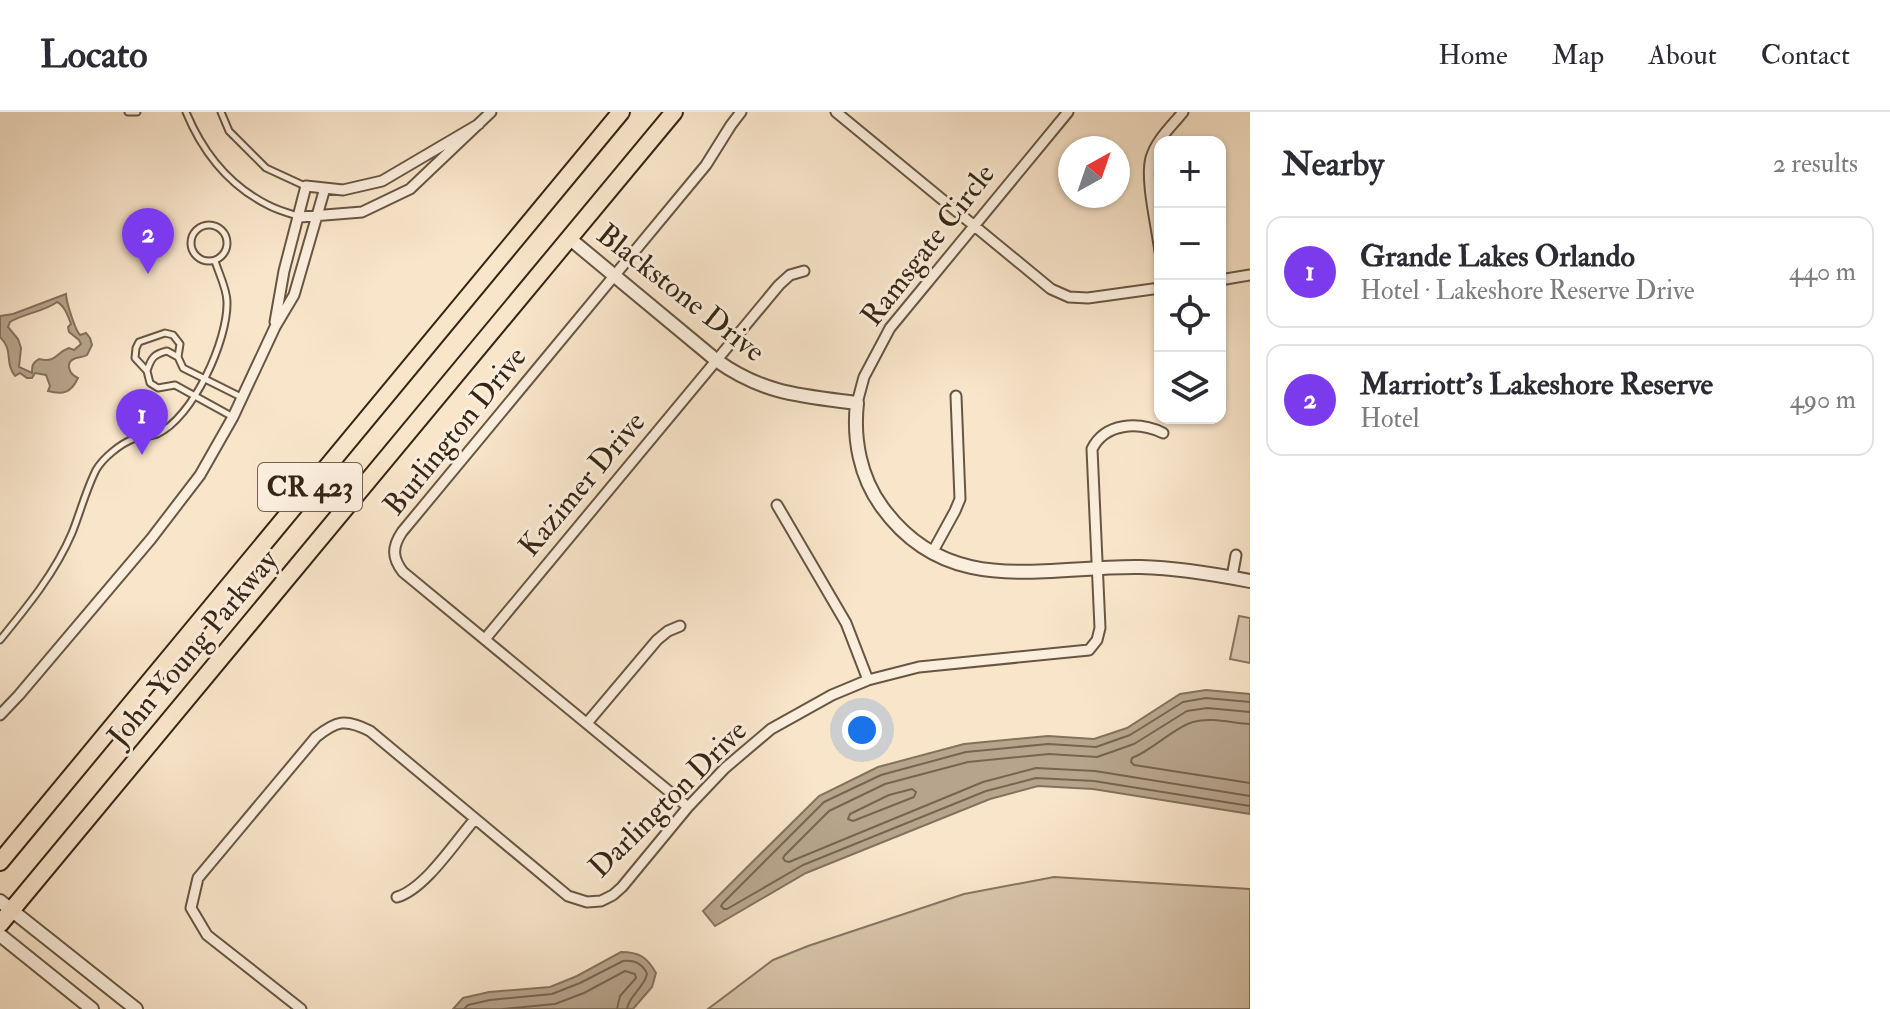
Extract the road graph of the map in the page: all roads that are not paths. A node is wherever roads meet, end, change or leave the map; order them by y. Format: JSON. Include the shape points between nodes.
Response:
{"nodes":[{"id":1,"x":128,"y":112,"type":"edge"},
{"id":2,"x":137,"y":112,"type":"edge"},
{"id":3,"x":186,"y":112,"type":"edge"},
{"id":4,"x":221,"y":112,"type":"edge"},
{"id":5,"x":491,"y":112,"type":"edge"},
{"id":6,"x":621,"y":112,"type":"edge"},
{"id":7,"x":674,"y":112,"type":"edge"},
{"id":8,"x":741,"y":112,"type":"edge"},
{"id":9,"x":836,"y":112,"type":"edge"},
{"id":10,"x":1068,"y":112,"type":"edge"},
{"id":11,"x":1183,"y":112,"type":"edge"},
{"id":12,"x":479,"y":124,"type":"junction"},
{"id":13,"x":306,"y":186,"type":"junction"},
{"id":14,"x":325,"y":188,"type":"junction"},
{"id":15,"x":1154,"y":211,"type":"edge"},
{"id":16,"x":318,"y":215,"type":"junction"},
{"id":17,"x":300,"y":217,"type":"junction"},
{"id":18,"x":974,"y":226,"type":"junction"},
{"id":19,"x":569,"y":238,"type":"junction"},
{"id":20,"x":215,"y":261,"type":"junction"},
{"id":21,"x":804,"y":271,"type":"dead end"},
{"id":22,"x":1250,"y":275,"type":"edge"},
{"id":23,"x":614,"y":276,"type":"junction"},
{"id":24,"x":1226,"y":279,"type":"edge"},
{"id":25,"x":1154,"y":289,"type":"edge"},
{"id":26,"x":275,"y":327,"type":"junction"},
{"id":27,"x":178,"y":357,"type":"junction"},
{"id":28,"x":716,"y":360,"type":"junction"},
{"id":29,"x":147,"y":371,"type":"junction"},
{"id":30,"x":204,"y":378,"type":"junction"},
{"id":31,"x":956,"y":396,"type":"dead end"},
{"id":32,"x":195,"y":397,"type":"junction"},
{"id":33,"x":242,"y":398,"type":"junction"},
{"id":34,"x":857,"y":403,"type":"junction"},
{"id":35,"x":233,"y":417,"type":"junction"},
{"id":36,"x":1163,"y":433,"type":"dead end"},
{"id":37,"x":777,"y":505,"type":"dead end"},
{"id":38,"x":932,"y":553,"type":"junction"},
{"id":39,"x":1236,"y":555,"type":"dead end"},
{"id":40,"x":1098,"y":567,"type":"junction"},
{"id":41,"x":1232,"y":577,"type":"junction"},
{"id":42,"x":1250,"y":581,"type":"edge"},
{"id":43,"x":680,"y":626,"type":"dead end"},
{"id":44,"x":485,"y":639,"type":"junction"},
{"id":45,"x":0,"y":640,"type":"edge"},
{"id":46,"x":868,"y":680,"type":"junction"},
{"id":47,"x":0,"y":715,"type":"edge"},
{"id":48,"x":587,"y":723,"type":"junction"},
{"id":49,"x":688,"y":807,"type":"junction"},
{"id":50,"x":475,"y":819,"type":"junction"},
{"id":51,"x":0,"y":862,"type":"edge"},
{"id":52,"x":397,"y":897,"type":"dead end"},
{"id":53,"x":6,"y":906,"type":"edge"},
{"id":54,"x":0,"y":924,"type":"edge"},
{"id":55,"x":0,"y":935,"type":"edge"},
{"id":56,"x":92,"y":1009,"type":"edge"},
{"id":57,"x":136,"y":1009,"type":"edge"},
{"id":58,"x":301,"y":1009,"type":"edge"}],
"edges":[{"from":1,"to":2,"type":"lane"},
{"from":3,"to":17,"type":"lane","via":[[226,177],[268,206]]},
{"from":4,"to":13,"type":"lane","via":[[229,131],[266,168]]},
{"from":5,"to":12,"type":"street"},
{"from":6,"to":51,"type":"highway","name":"John Young Parkway","number":"CR 423"},
{"from":7,"to":19,"type":"highway","name":"John Young Parkway","number":"CR 423"},
{"from":8,"to":23,"type":"street","name":"Burlington Drive","via":[[706,165]]},
{"from":9,"to":18,"type":"street"},
{"from":10,"to":18,"type":"street","name":"Ramsgate Circle"},
{"from":11,"to":15,"type":"street","via":[[1151,159]]},
{"from":12,"to":14,"type":"street","via":[[382,181],[343,190]]},
{"from":12,"to":16,"type":"street","via":[[410,189],[362,212]]},
{"from":13,"to":14,"type":"street"},
{"from":13,"to":17,"type":"street"},
{"from":14,"to":16,"type":"street"},
{"from":16,"to":17,"type":"street"},
{"from":16,"to":26,"type":"street","via":[[294,295]]},
{"from":17,"to":26,"type":"street"},
{"from":18,"to":25,"type":"street","via":[[1042,282],[1069,297]]},
{"from":18,"to":34,"type":"street","name":"Ramsgate Circle","via":[[890,328],[864,377]]},
{"from":19,"to":23,"type":"street","name":"Blackstone Drive"},
{"from":19,"to":53,"type":"highway","name":"John Young Parkway","number":"CR 423"},
{"from":20,"to":20,"type":"lane","via":[[227,249],[226,233],[215,224],[198,227],[190,249],[200,260]]},
{"from":20,"to":30,"type":"lane","via":[[227,301],[222,337]]},
{"from":21,"to":28,"type":"street","name":"Kazimer Drive","via":[[784,280]]},
{"from":22,"to":24,"type":"street"},
{"from":23,"to":28,"type":"street","name":"Blackstone Drive"},
{"from":23,"to":44,"type":"street","name":"Burlington Drive","via":[[395,542],[395,558],[403,572]]},
{"from":26,"to":33,"type":"street"},
{"from":27,"to":29,"type":"lane","via":[[167,351],[156,354]]},
{"from":27,"to":29,"type":"lane","via":[[180,344],[173,335],[139,342],[135,358]]},
{"from":27,"to":30,"type":"lane","via":[[183,368]]},
{"from":28,"to":34,"type":"street","name":"Blackstone Drive","via":[[775,391]]},
{"from":28,"to":44,"type":"street","name":"Kazimer Drive"},
{"from":29,"to":32,"type":"lane","via":[[150,383],[158,388],[175,385]]},
{"from":30,"to":32,"type":"lane"},
{"from":30,"to":33,"type":"lane"},
{"from":31,"to":38,"type":"street","via":[[960,499]]},
{"from":32,"to":35,"type":"lane"},
{"from":32,"to":45,"type":"lane","via":[[176,420],[110,453],[97,469],[60,557]]},
{"from":33,"to":35,"type":"street"},
{"from":34,"to":38,"type":"street","name":"Ramsgate Circle","via":[[856,437],[867,482],[895,524]]},
{"from":35,"to":47,"type":"street","via":[[200,475],[151,539]]},
{"from":36,"to":40,"type":"street","name":"Darlington Drive","via":[[1144,426],[1114,429],[1094,445],[1090,455]]},
{"from":37,"to":46,"type":"street","via":[[846,623]]},
{"from":38,"to":40,"type":"street","name":"Ramsgate Circle","via":[[960,565],[1000,572]]},
{"from":39,"to":41,"type":"street"},
{"from":40,"to":41,"type":"street","name":"Ramsgate Circle"},
{"from":40,"to":46,"type":"street","name":"Darlington Drive","via":[[1100,628],[1089,650],[919,667]]},
{"from":41,"to":42,"type":"street","name":"Ramsgate Circle"},
{"from":43,"to":48,"type":"street","via":[[657,640]]},
{"from":44,"to":48,"type":"street","name":"Burlington Drive"},
{"from":46,"to":49,"type":"street","name":"Darlington Drive","via":[[771,729]]},
{"from":48,"to":49,"type":"street","name":"Burlington Drive"},
{"from":49,"to":50,"type":"street","name":"Darlington Drive","via":[[618,892],[594,902],[562,892]]},
{"from":50,"to":52,"type":"street","via":[[419,885]]},
{"from":50,"to":58,"type":"street","name":"Darlington Drive","via":[[370,731],[354,723],[332,725],[316,737],[198,878],[191,908],[207,935]]},
{"from":53,"to":54,"type":"highway","name":"John Young Parkway","number":"CR 423"},
{"from":53,"to":57,"type":"street"},
{"from":55,"to":56,"type":"street"}]}
